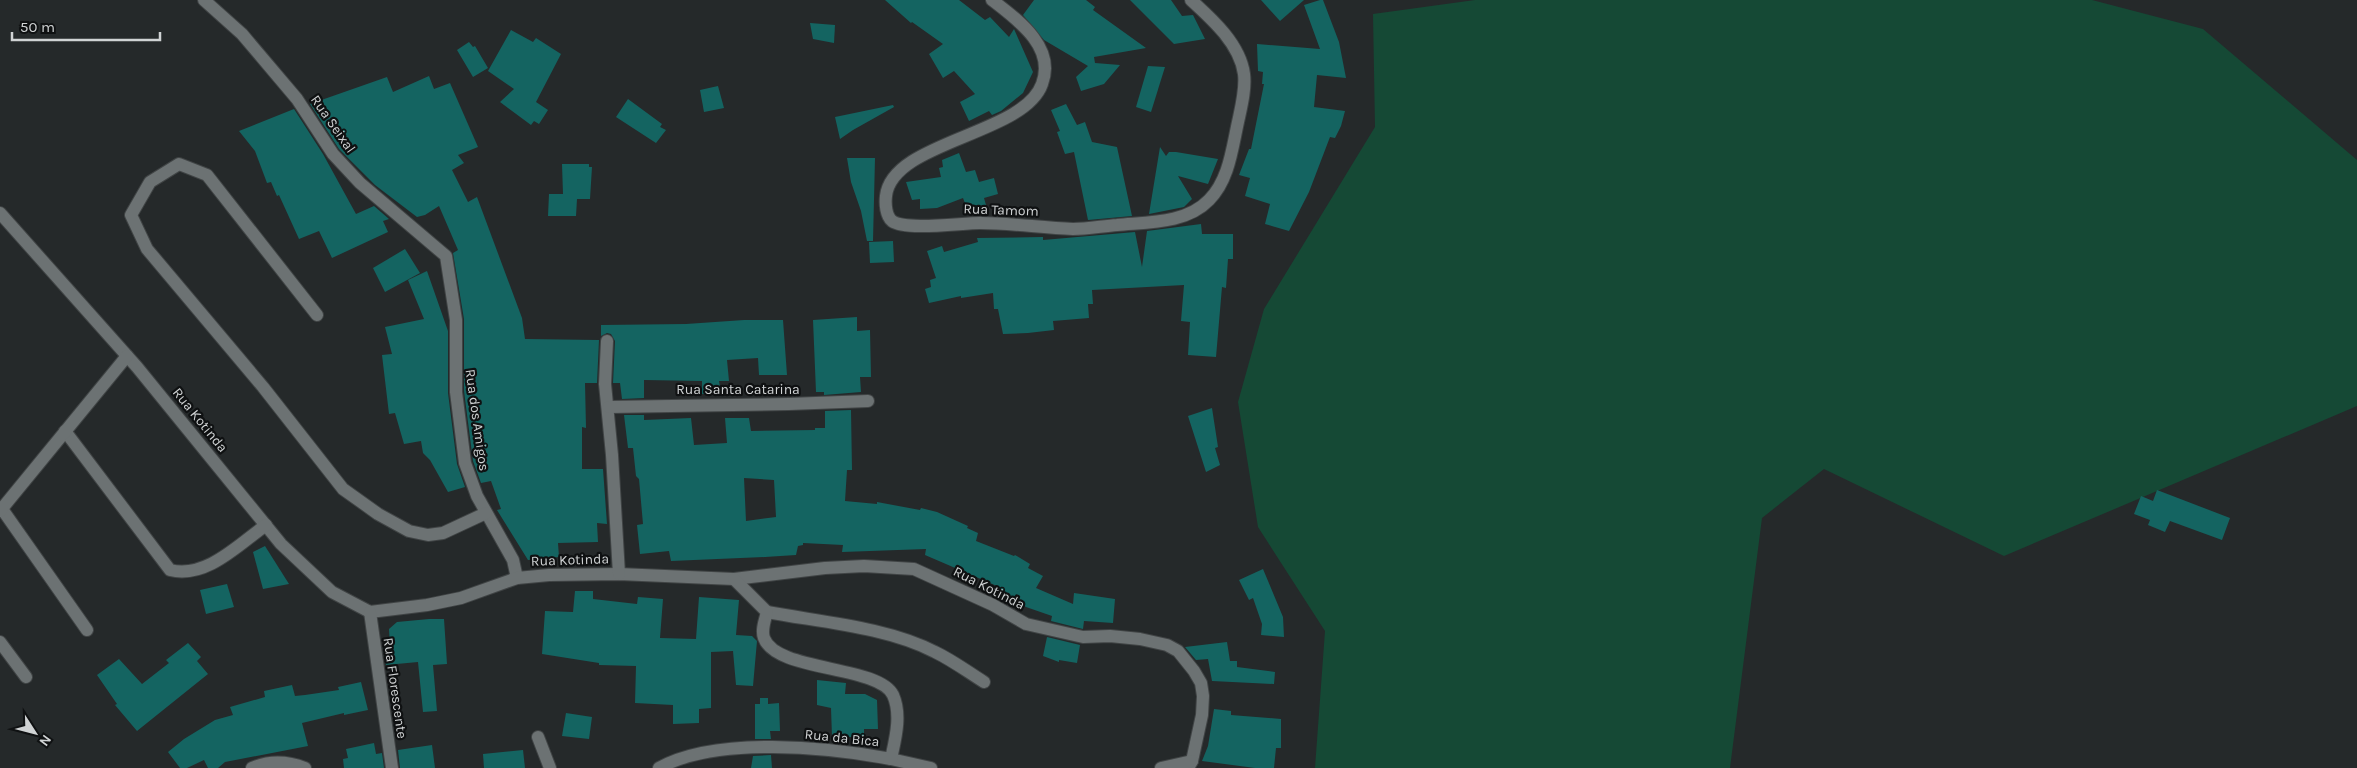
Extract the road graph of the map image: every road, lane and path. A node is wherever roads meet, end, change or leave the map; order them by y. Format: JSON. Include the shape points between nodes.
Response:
{"nodes":[{"id":1,"x":204,"y":0,"type":"edge"},
{"id":2,"x":992,"y":0,"type":"edge"},
{"id":3,"x":1191,"y":0,"type":"edge"},
{"id":4,"x":0,"y":213,"type":"edge"},
{"id":5,"x":446,"y":256,"type":"joint"},
{"id":6,"x":317,"y":315,"type":"dead end"},
{"id":7,"x":607,"y":341,"type":"dead end"},
{"id":8,"x":127,"y":356,"type":"junction"},
{"id":9,"x":868,"y":401,"type":"dead end"},
{"id":10,"x":609,"y":407,"type":"junction"},
{"id":11,"x":65,"y":431,"type":"junction"},
{"id":12,"x":1,"y":510,"type":"edge"},
{"id":13,"x":486,"y":513,"type":"junction"},
{"id":14,"x":266,"y":525,"type":"junction"},
{"id":15,"x":619,"y":574,"type":"junction"},
{"id":16,"x":517,"y":578,"type":"junction"},
{"id":17,"x":734,"y":579,"type":"junction"},
{"id":18,"x":370,"y":612,"type":"junction"},
{"id":19,"x":767,"y":612,"type":"junction"},
{"id":20,"x":87,"y":630,"type":"dead end"},
{"id":21,"x":0,"y":642,"type":"edge"},
{"id":22,"x":26,"y":677,"type":"dead end"},
{"id":23,"x":984,"y":682,"type":"dead end"},
{"id":24,"x":538,"y":738,"type":"dead end"},
{"id":25,"x":891,"y":759,"type":"junction"},
{"id":26,"x":1190,"y":765,"type":"edge"},
{"id":27,"x":252,"y":768,"type":"edge"},
{"id":28,"x":305,"y":768,"type":"edge"},
{"id":29,"x":392,"y":768,"type":"edge"},
{"id":30,"x":550,"y":768,"type":"edge"},
{"id":31,"x":659,"y":768,"type":"edge"},
{"id":32,"x":931,"y":768,"type":"edge"},
{"id":33,"x":1161,"y":768,"type":"edge"}],
"edges":[{"from":1,"to":5,"type":"street","name":"Rua Seixal","via":[[248,42],[297,99],[333,154],[360,183]]},
{"from":2,"to":3,"type":"street","name":"Rua Tamom","via":[[1034,38],[1044,55],[1046,73],[1040,91],[1019,110],[918,157],[903,169],[886,194],[887,213],[896,223],[916,226],[982,222],[1074,229],[1169,220],[1194,212],[1210,200],[1225,179],[1241,108],[1244,75],[1236,53],[1216,23]]},
{"from":4,"to":8,"type":"street","name":"Rua Kotinda"},
{"from":5,"to":13,"type":"street","name":"Rua dos Amigos","via":[[456,320],[455,374],[464,454],[469,477]]},
{"from":6,"to":13,"type":"street","via":[[207,175],[179,164],[150,182],[131,215],[148,249],[343,489],[409,531],[428,535],[443,533]]},
{"from":7,"to":10,"type":"street","via":[[605,384]]},
{"from":8,"to":11,"type":"street"},
{"from":8,"to":14,"type":"street","name":"Rua Kotinda"},
{"from":9,"to":10,"type":"street","name":"Rua Santa Catarina"},
{"from":10,"to":15,"type":"street"},
{"from":11,"to":12,"type":"street"},
{"from":11,"to":14,"type":"street","via":[[170,570],[184,574],[213,564]]},
{"from":12,"to":20,"type":"street"},
{"from":13,"to":16,"type":"street","name":"Rua dos Amigos","via":[[506,544]]},
{"from":14,"to":18,"type":"street","name":"Rua Kotinda","via":[[281,544],[332,592]]},
{"from":15,"to":16,"type":"street","name":"Rua Kotinda"},
{"from":15,"to":17,"type":"street","name":"Rua Kotinda"},
{"from":16,"to":18,"type":"street","name":"Rua Kotinda","via":[[461,598]]},
{"from":17,"to":19,"type":"street"},
{"from":17,"to":26,"type":"street","name":"Rua Kotinda","via":[[825,568],[914,569],[993,605],[1026,624],[1083,637],[1110,636],[1167,645],[1187,660],[1201,683],[1202,714]]},
{"from":18,"to":29,"type":"street","name":"Rua Florescente"},
{"from":19,"to":23,"type":"street","via":[[907,640]]},
{"from":19,"to":25,"type":"street","name":"Rua da Bica","via":[[764,639],[786,656],[880,682],[893,695],[897,729]]},
{"from":21,"to":22,"type":"street"},
{"from":24,"to":30,"type":"street"},
{"from":25,"to":31,"type":"street","name":"Rua da Bica","via":[[796,748],[740,748],[704,752],[673,760]]},
{"from":25,"to":32,"type":"street"},
{"from":26,"to":33,"type":"street"},
{"from":27,"to":28,"type":"street","via":[[285,762]]}]}
